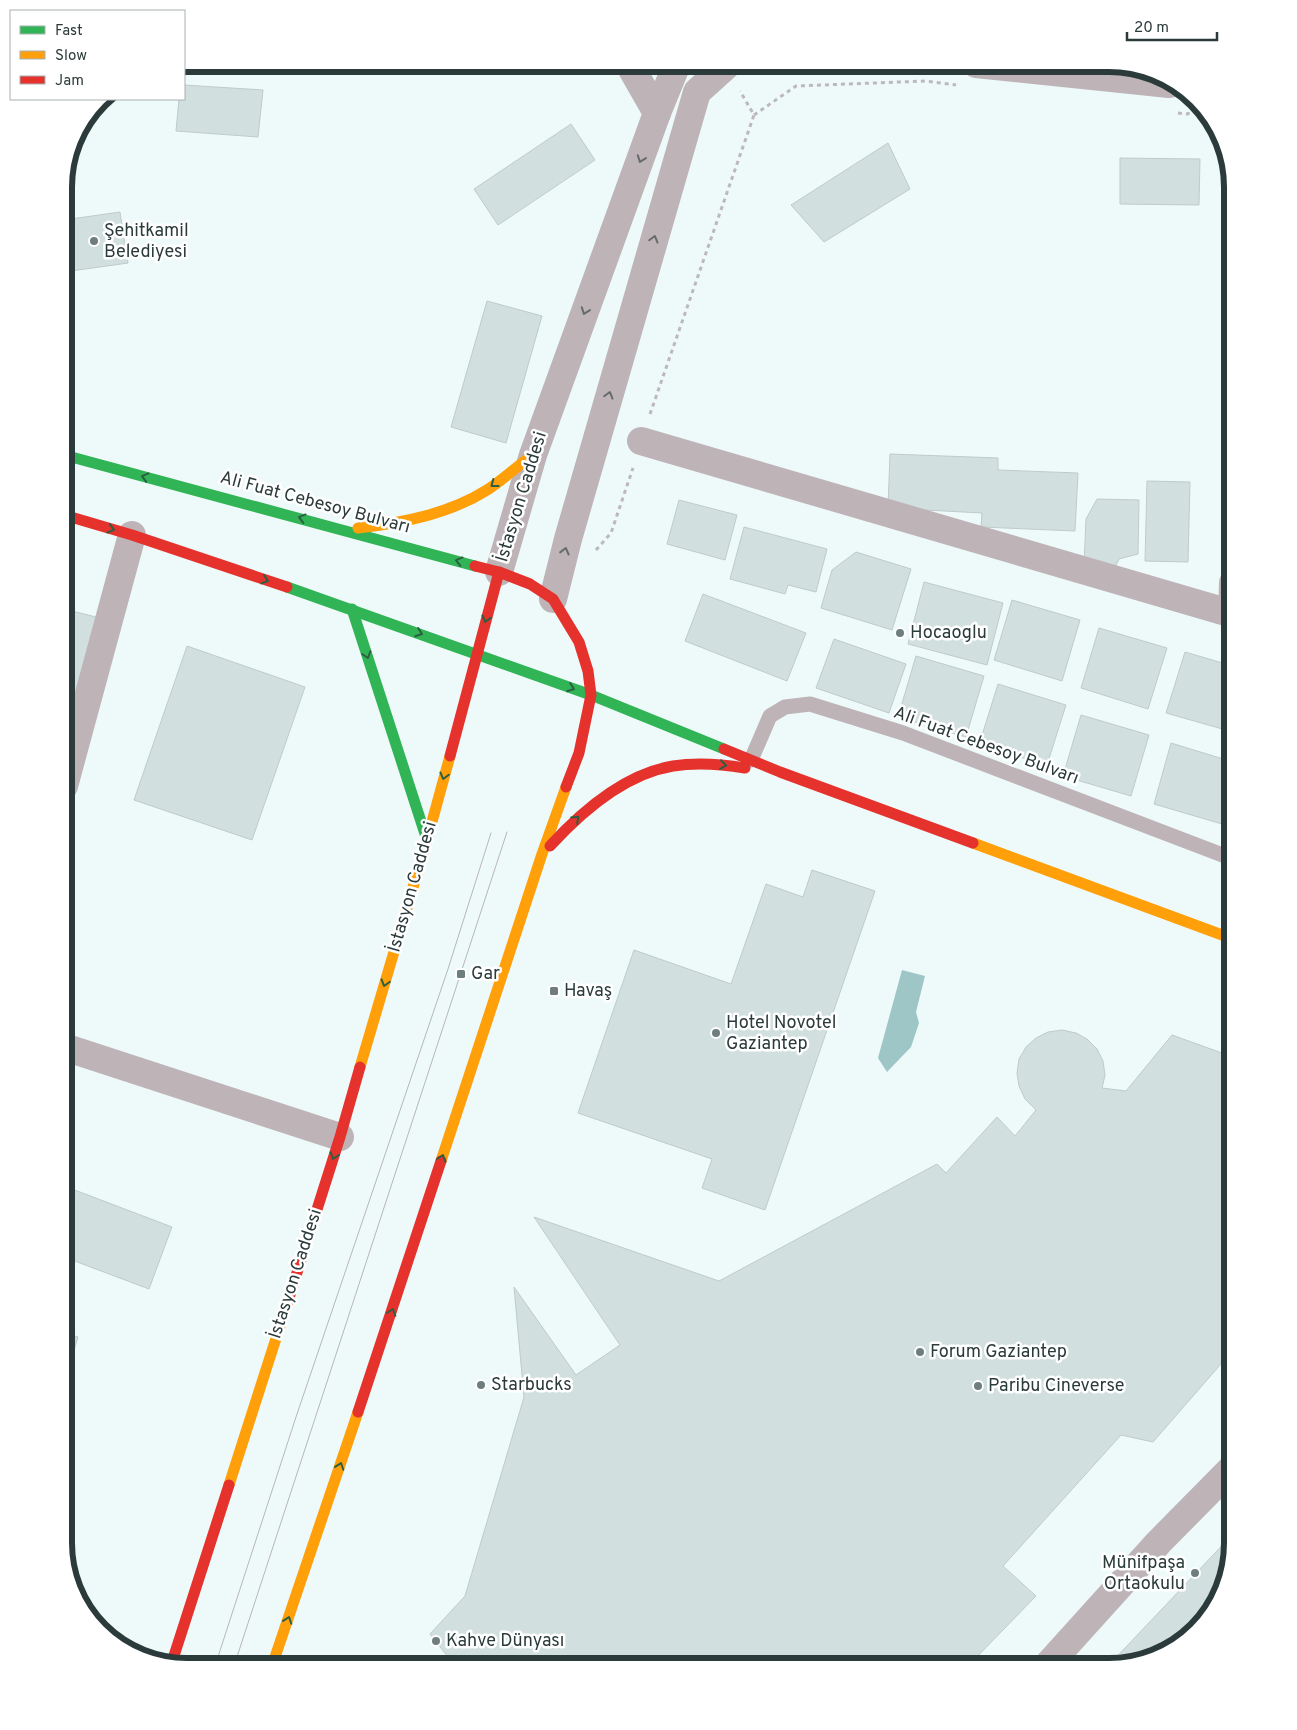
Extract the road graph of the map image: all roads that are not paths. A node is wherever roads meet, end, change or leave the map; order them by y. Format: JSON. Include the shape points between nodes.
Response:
{"nodes":[{"id":1,"x":634,"y":72,"type":"edge"},
{"id":2,"x":674,"y":73,"type":"edge"},
{"id":3,"x":1062,"y":73,"type":"edge"},
{"id":4,"x":732,"y":75,"type":"edge"},
{"id":5,"x":1156,"y":83,"type":"edge"},
{"id":6,"x":657,"y":113,"type":"junction"},
{"id":7,"x":641,"y":441,"type":"road end"},
{"id":8,"x":533,"y":454,"type":"junction"},
{"id":9,"x":73,"y":457,"type":"edge"},
{"id":10,"x":73,"y":518,"type":"edge"},
{"id":11,"x":345,"y":530,"type":"junction"},
{"id":12,"x":132,"y":536,"type":"junction"},
{"id":13,"x":499,"y":572,"type":"junction"},
{"id":14,"x":552,"y":598,"type":"junction"},
{"id":15,"x":352,"y":609,"type":"junction"},
{"id":16,"x":1224,"y":612,"type":"edge"},
{"id":17,"x":476,"y":654,"type":"junction"},
{"id":18,"x":591,"y":695,"type":"junction"},
{"id":19,"x":73,"y":754,"type":"edge"},
{"id":20,"x":751,"y":760,"type":"junction"},
{"id":21,"x":780,"y":772,"type":"junction"},
{"id":22,"x":427,"y":840,"type":"junction"},
{"id":23,"x":542,"y":854,"type":"junction"},
{"id":24,"x":1224,"y":856,"type":"edge"},
{"id":25,"x":1224,"y":936,"type":"edge"},
{"id":26,"x":72,"y":1050,"type":"edge"},
{"id":27,"x":340,"y":1138,"type":"junction"},
{"id":28,"x":1224,"y":1476,"type":"edge"},
{"id":29,"x":174,"y":1657,"type":"edge"},
{"id":30,"x":275,"y":1658,"type":"edge"},
{"id":31,"x":1054,"y":1658,"type":"edge"}],
"edges":[{"from":1,"to":6,"type":"street"},
{"from":2,"to":6,"type":"street","name":"İstasyon Caddesi"},
{"from":3,"to":5,"type":"street"},
{"from":14,"to":4,"type":"street","one_way":true,"via":[[697,92]]},
{"from":6,"to":8,"type":"street","name":"İstasyon Caddesi","one_way":true},
{"from":7,"to":16,"type":"street"},
{"from":8,"to":11,"type":"street","one_way":true,"via":[[481,493],[433,514],[385,526]]},
{"from":8,"to":13,"type":"street","name":"İstasyon Caddesi"},
{"from":11,"to":9,"type":"street","name":"Ali Fuat Cebesoy Bulvarı","one_way":true},
{"from":10,"to":12,"type":"street","one_way":true},
{"from":13,"to":11,"type":"street","name":"Ali Fuat Cebesoy Bulvarı","one_way":true},
{"from":12,"to":15,"type":"street","one_way":true},
{"from":12,"to":19,"type":"street"},
{"from":13,"to":14,"type":"street","name":"Ali Fuat Cebesoy Bulvarı","via":[[530,584]]},
{"from":13,"to":17,"type":"street","name":"İstasyon Caddesi","one_way":true},
{"from":14,"to":18,"type":"street","via":[[579,642]]},
{"from":15,"to":17,"type":"street","one_way":true},
{"from":15,"to":22,"type":"street","one_way":true},
{"from":17,"to":18,"type":"street","one_way":true},
{"from":17,"to":22,"type":"street","name":"İstasyon Caddesi","one_way":true},
{"from":18,"to":20,"type":"street"},
{"from":18,"to":23,"type":"street","via":[[579,752]]},
{"from":20,"to":21,"type":"street"},
{"from":20,"to":24,"type":"lane","name":"Ali Fuat Cebesoy Bulvarı","via":[[770,716],[785,707],[810,704],[903,733]]},
{"from":23,"to":21,"type":"street","one_way":true,"via":[[600,800],[663,768],[712,764]]},
{"from":21,"to":25,"type":"street"},
{"from":22,"to":27,"type":"street","name":"İstasyon Caddesi","one_way":true},
{"from":30,"to":23,"type":"street","one_way":true},
{"from":26,"to":27,"type":"street"},
{"from":27,"to":29,"type":"street","name":"İstasyon Caddesi","one_way":true},
{"from":28,"to":31,"type":"street","via":[[1159,1542]]}]}
